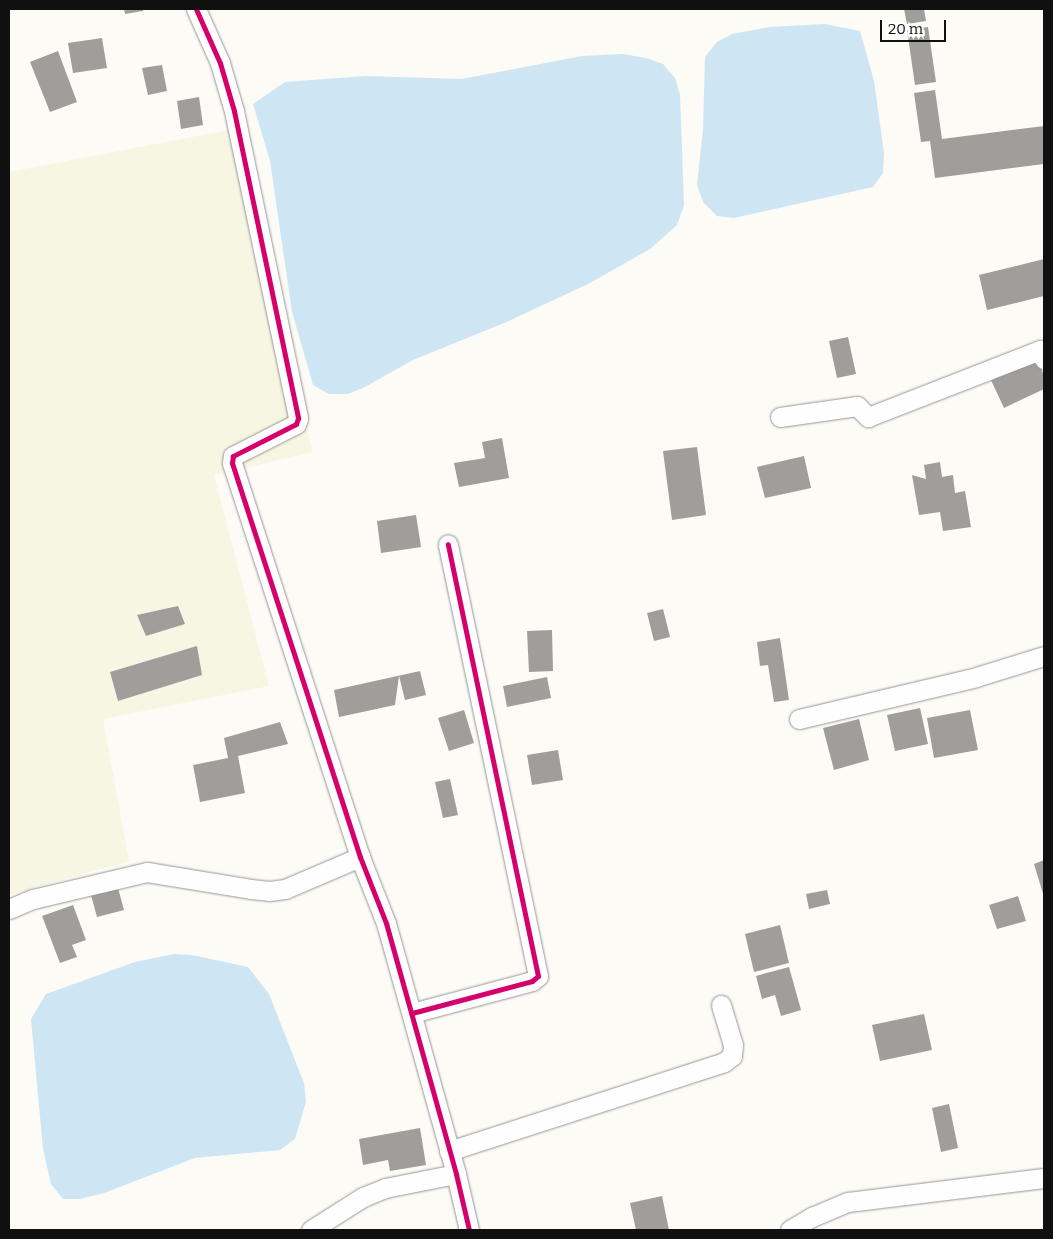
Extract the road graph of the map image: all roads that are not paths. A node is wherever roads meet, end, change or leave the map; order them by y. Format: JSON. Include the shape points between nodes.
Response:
{"nodes":[{"id":1,"x":196,"y":9,"type":"edge"},
{"id":2,"x":1044,"y":358,"type":"edge"},
{"id":3,"x":780,"y":417,"type":"dead end"},
{"id":4,"x":448,"y":544,"type":"dead end"},
{"id":5,"x":1044,"y":656,"type":"edge"},
{"id":6,"x":799,"y":719,"type":"dead end"},
{"id":7,"x":360,"y":858,"type":"junction"},
{"id":8,"x":9,"y":909,"type":"edge"},
{"id":9,"x":721,"y":1005,"type":"dead end"},
{"id":10,"x":412,"y":1013,"type":"junction"},
{"id":11,"x":449,"y":1151,"type":"junction"},
{"id":12,"x":456,"y":1174,"type":"junction"},
{"id":13,"x":1044,"y":1178,"type":"edge"},
{"id":14,"x":311,"y":1230,"type":"edge"},
{"id":15,"x":469,"y":1230,"type":"edge"},
{"id":16,"x":790,"y":1230,"type":"edge"}],
"edges":[{"from":1,"to":7,"type":"street","via":[[220,63],[234,111],[298,418],[296,424],[233,456],[232,463]]},
{"from":2,"to":3,"type":"street","via":[[1040,350],[868,417],[857,406]]},
{"from":4,"to":10,"type":"street","via":[[538,976],[532,981]]},
{"from":5,"to":6,"type":"street","via":[[976,677]]},
{"from":7,"to":8,"type":"street","via":[[285,889],[269,891],[146,872],[33,899]]},
{"from":7,"to":10,"type":"street","via":[[386,923]]},
{"from":9,"to":11,"type":"street","via":[[733,1045],[732,1056],[724,1062]]},
{"from":10,"to":11,"type":"street"},
{"from":11,"to":12,"type":"street"},
{"from":12,"to":14,"type":"street","via":[[385,1188]]},
{"from":12,"to":15,"type":"street"},
{"from":13,"to":16,"type":"street","via":[[848,1202]]}]}
